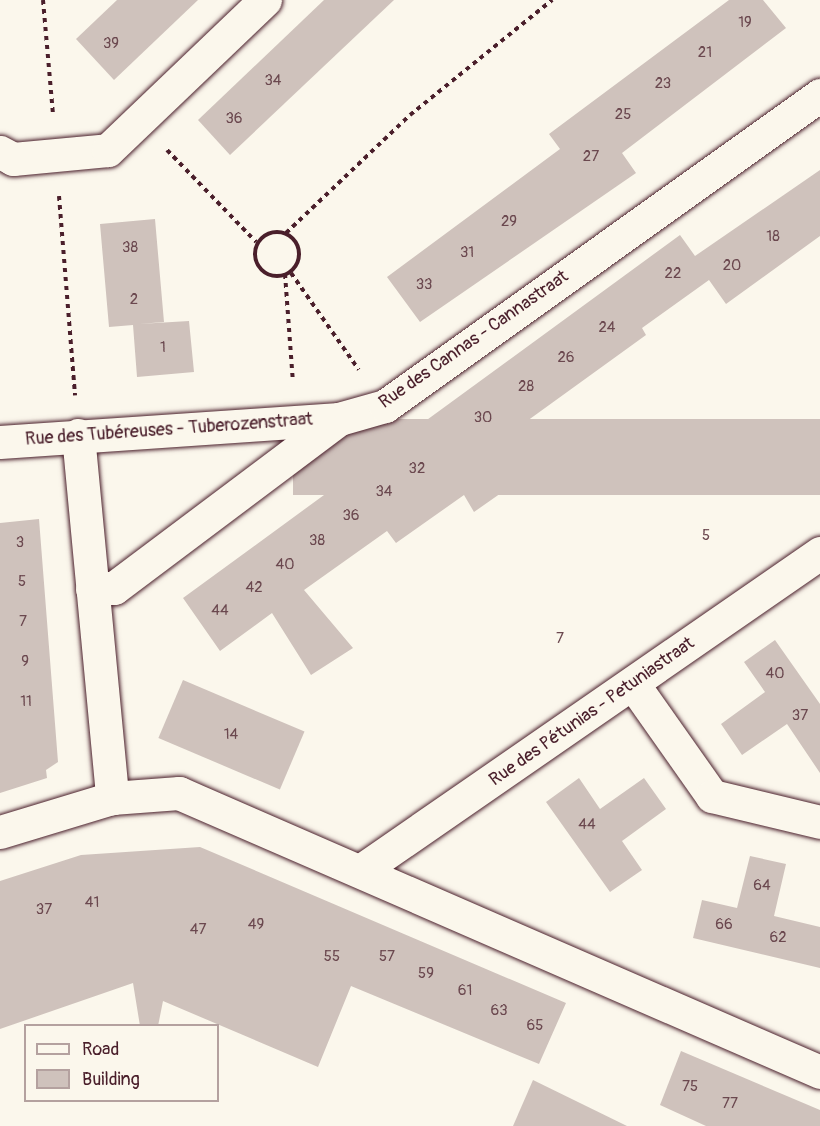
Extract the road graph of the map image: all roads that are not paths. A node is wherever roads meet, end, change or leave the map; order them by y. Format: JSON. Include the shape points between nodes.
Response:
{"nodes":[{"id":1,"x":265,"y":0,"type":"edge"},
{"id":2,"x":820,"y":95,"type":"edge"},
{"id":3,"x":0,"y":152,"type":"edge"},
{"id":4,"x":339,"y":419,"type":"junction"},
{"id":5,"x":78,"y":435,"type":"junction"},
{"id":6,"x":0,"y":442,"type":"edge"},
{"id":7,"x":820,"y":553,"type":"edge"},
{"id":8,"x":92,"y":590,"type":"junction"},
{"id":9,"x":633,"y":684,"type":"junction"},
{"id":10,"x":112,"y":798,"type":"junction"},
{"id":11,"x":820,"y":822,"type":"edge"},
{"id":12,"x":0,"y":832,"type":"edge"},
{"id":13,"x":363,"y":869,"type":"junction"},
{"id":14,"x":820,"y":1072,"type":"edge"}],
"edges":[{"from":1,"to":3,"type":"street","via":[[108,150],[13,159]]},
{"from":2,"to":4,"type":"street","name":"Rue des Cannas - Cannastraat","via":[[385,406]]},
{"from":4,"to":5,"type":"street","name":"Rue des Tubéreuses - Tuberozenstraat"},
{"from":4,"to":8,"type":"street","name":"Rue des Cannas - Cannastraat","via":[[114,588]]},
{"from":5,"to":6,"type":"street","name":"Rue des Tubéreuses - Tuberozenstraat"},
{"from":5,"to":8,"type":"street"},
{"from":7,"to":9,"type":"street","name":"Rue des Pétunias - Petuniastraat"},
{"from":8,"to":10,"type":"street"},
{"from":9,"to":11,"type":"street","via":[[712,796]]},
{"from":9,"to":13,"type":"street","name":"Rue des Pétunias - Petuniastraat"},
{"from":10,"to":12,"type":"street"},
{"from":10,"to":13,"type":"street","via":[[179,793]]},
{"from":13,"to":14,"type":"street","via":[[426,903]]}]}
